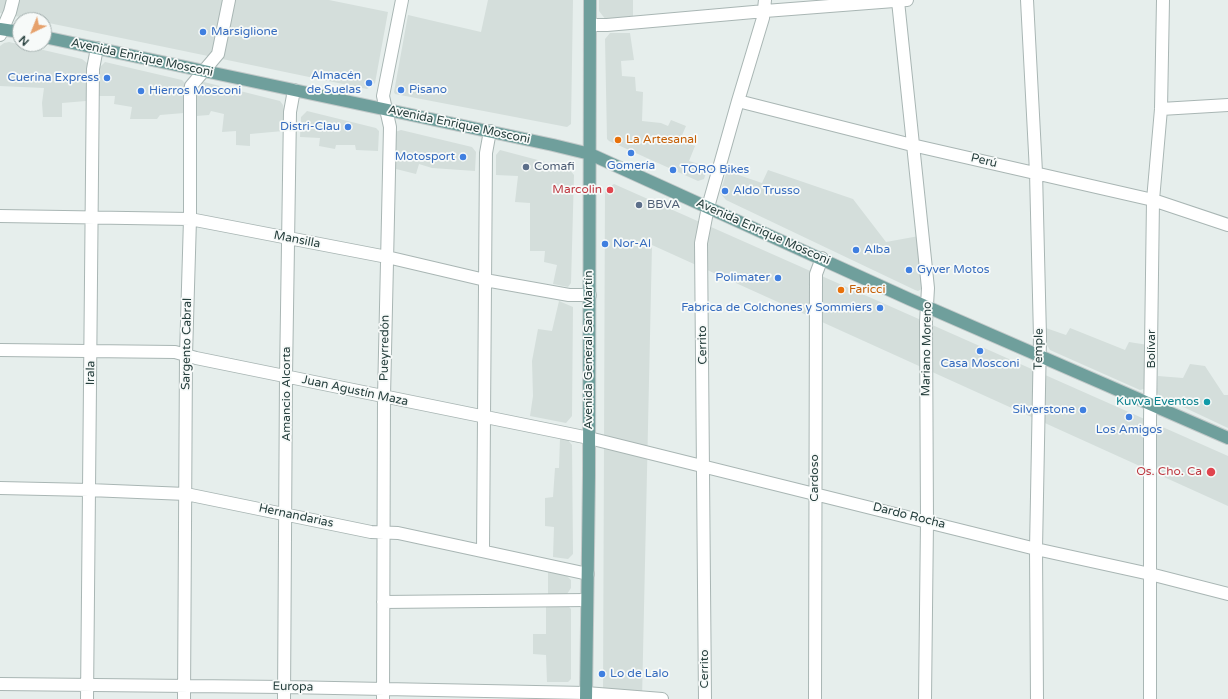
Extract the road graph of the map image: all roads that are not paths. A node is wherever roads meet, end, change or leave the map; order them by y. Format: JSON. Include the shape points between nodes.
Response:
{"nodes":[{"id":1,"x":13,"y":0,"type":"edge"},
{"id":2,"x":229,"y":0,"type":"edge"},
{"id":3,"x":402,"y":0,"type":"edge"},
{"id":4,"x":590,"y":0,"type":"edge"},
{"id":5,"x":903,"y":0,"type":"edge"},
{"id":6,"x":1028,"y":0,"type":"edge"},
{"id":7,"x":1163,"y":0,"type":"edge"},
{"id":8,"x":765,"y":5,"type":"edge"},
{"id":9,"x":590,"y":25,"type":"junction"},
{"id":10,"x":1,"y":31,"type":"edge"},
{"id":11,"x":12,"y":32,"type":"edge"},
{"id":12,"x":52,"y":39,"type":"edge"},
{"id":13,"x":96,"y":48,"type":"junction"},
{"id":14,"x":203,"y":71,"type":"junction"},
{"id":15,"x":294,"y":90,"type":"junction"},
{"id":16,"x":738,"y":101,"type":"junction"},
{"id":17,"x":1228,"y":105,"type":"edge"},
{"id":18,"x":1161,"y":109,"type":"junction"},
{"id":19,"x":386,"y":110,"type":"junction"},
{"id":20,"x":490,"y":131,"type":"junction"},
{"id":21,"x":912,"y":145,"type":"junction"},
{"id":22,"x":590,"y":154,"type":"junction"},
{"id":23,"x":1036,"y":172,"type":"junction"},
{"id":24,"x":1153,"y":200,"type":"junction"},
{"id":25,"x":708,"y":207,"type":"junction"},
{"id":26,"x":0,"y":216,"type":"edge"},
{"id":27,"x":92,"y":217,"type":"junction"},
{"id":28,"x":190,"y":219,"type":"junction"},
{"id":29,"x":1228,"y":225,"type":"edge"},
{"id":30,"x":289,"y":238,"type":"junction"},
{"id":31,"x":387,"y":257,"type":"junction"},
{"id":32,"x":822,"y":258,"type":"junction"},
{"id":33,"x":485,"y":280,"type":"junction"},
{"id":34,"x":590,"y":296,"type":"junction"},
{"id":35,"x":928,"y":306,"type":"junction"},
{"id":36,"x":0,"y":350,"type":"edge"},
{"id":37,"x":91,"y":351,"type":"junction"},
{"id":38,"x":186,"y":355,"type":"junction"},
{"id":39,"x":1039,"y":355,"type":"junction"},
{"id":40,"x":286,"y":376,"type":"junction"},
{"id":41,"x":384,"y":397,"type":"junction"},
{"id":42,"x":1151,"y":404,"type":"junction"},
{"id":43,"x":484,"y":418,"type":"junction"},
{"id":44,"x":589,"y":438,"type":"junction"},
{"id":45,"x":1228,"y":438,"type":"edge"},
{"id":46,"x":704,"y":467,"type":"junction"},
{"id":47,"x":0,"y":488,"type":"edge"},
{"id":48,"x":89,"y":490,"type":"junction"},
{"id":49,"x":815,"y":493,"type":"junction"},
{"id":50,"x":186,"y":494,"type":"junction"},
{"id":51,"x":286,"y":514,"type":"junction"},
{"id":52,"x":927,"y":521,"type":"junction"},
{"id":53,"x":384,"y":533,"type":"junction"},
{"id":54,"x":1036,"y":549,"type":"junction"},
{"id":55,"x":483,"y":550,"type":"junction"},
{"id":56,"x":588,"y":574,"type":"junction"},
{"id":57,"x":1150,"y":574,"type":"junction"},
{"id":58,"x":1228,"y":594,"type":"edge"},
{"id":59,"x":587,"y":600,"type":"junction"},
{"id":60,"x":383,"y":602,"type":"junction"},
{"id":61,"x":0,"y":684,"type":"edge"},
{"id":62,"x":87,"y":685,"type":"junction"},
{"id":63,"x":184,"y":686,"type":"junction"},
{"id":64,"x":284,"y":693,"type":"edge"},
{"id":65,"x":383,"y":694,"type":"edge"},
{"id":66,"x":586,"y":696,"type":"edge"},
{"id":67,"x":87,"y":699,"type":"edge"},
{"id":68,"x":184,"y":699,"type":"edge"},
{"id":69,"x":662,"y":699,"type":"edge"},
{"id":70,"x":705,"y":699,"type":"edge"},
{"id":71,"x":815,"y":699,"type":"edge"},
{"id":72,"x":925,"y":699,"type":"edge"},
{"id":73,"x":1037,"y":699,"type":"edge"},
{"id":74,"x":1150,"y":699,"type":"edge"}],
"edges":[{"from":1,"to":10,"type":"street"},
{"from":2,"to":14,"type":"street","name":"Sargento Cabral","via":[[218,54]]},
{"from":3,"to":19,"type":"street","name":"Pueyrredón","via":[[383,96]]},
{"from":4,"to":9,"type":"main road","name":"Avenida General San Martín"},
{"from":5,"to":8,"type":"street"},
{"from":5,"to":21,"type":"street","name":"Mariano Moreno"},
{"from":6,"to":23,"type":"street","name":"Temple"},
{"from":7,"to":18,"type":"street","name":"Bolívar"},
{"from":8,"to":9,"type":"street","via":[[608,25]]},
{"from":8,"to":16,"type":"street","name":"Cerrito"},
{"from":9,"to":22,"type":"main road","name":"Avenida General San Martín"},
{"from":10,"to":11,"type":"main road"},
{"from":12,"to":13,"type":"main road","name":"Avenida Enrique Mosconi"},
{"from":13,"to":14,"type":"main road","name":"Avenida Enrique Mosconi"},
{"from":13,"to":27,"type":"street","name":"Irala","via":[[93,69]]},
{"from":14,"to":15,"type":"main road","name":"Avenida Enrique Mosconi"},
{"from":14,"to":28,"type":"street","name":"Sargento Cabral","via":[[191,86],[190,92]]},
{"from":15,"to":19,"type":"main road","name":"Avenida Enrique Mosconi"},
{"from":15,"to":30,"type":"street","name":"Amancio Alcorta","via":[[290,112]]},
{"from":16,"to":21,"type":"street","name":"Perú"},
{"from":16,"to":25,"type":"street","name":"Cerrito"},
{"from":17,"to":18,"type":"street"},
{"from":18,"to":24,"type":"street","name":"Bolívar"},
{"from":19,"to":20,"type":"main road","name":"Avenida Enrique Mosconi"},
{"from":19,"to":31,"type":"street","name":"Pueyrredón","via":[[390,127]]},
{"from":20,"to":22,"type":"main road","name":"Avenida Enrique Mosconi"},
{"from":20,"to":33,"type":"street","via":[[486,153]]},
{"from":21,"to":23,"type":"street","name":"Perú"},
{"from":21,"to":35,"type":"street","name":"Mariano Moreno"},
{"from":22,"to":25,"type":"main road","name":"Avenida Enrique Mosconi"},
{"from":22,"to":34,"type":"main road","name":"Avenida General San Martín"},
{"from":23,"to":24,"type":"street","name":"Perú"},
{"from":23,"to":39,"type":"street","name":"Temple"},
{"from":24,"to":29,"type":"street","name":"Perú"},
{"from":24,"to":42,"type":"street","name":"Bolívar"},
{"from":25,"to":32,"type":"main road","name":"Avenida Enrique Mosconi"},
{"from":25,"to":46,"type":"street","name":"Cerrito","via":[[702,243]]},
{"from":26,"to":27,"type":"street","name":"Mansilla"},
{"from":27,"to":28,"type":"street","name":"Mansilla"},
{"from":27,"to":37,"type":"street","name":"Irala"},
{"from":28,"to":30,"type":"street","name":"Mansilla"},
{"from":28,"to":38,"type":"street","name":"Sargento Cabral"},
{"from":30,"to":31,"type":"street","name":"Mansilla"},
{"from":30,"to":40,"type":"street","name":"Amancio Alcorta"},
{"from":31,"to":33,"type":"street","name":"Mansilla"},
{"from":31,"to":41,"type":"street","name":"Pueyrredón"},
{"from":32,"to":35,"type":"main road","name":"Avenida Enrique Mosconi"},
{"from":32,"to":49,"type":"street","name":"Cardoso","via":[[816,274]]},
{"from":33,"to":34,"type":"street","name":"Mansilla","via":[[569,295]]},
{"from":33,"to":43,"type":"street"},
{"from":34,"to":44,"type":"main road","name":"Avenida General San Martín"},
{"from":35,"to":39,"type":"main road","name":"Avenida Enrique Mosconi"},
{"from":35,"to":52,"type":"street","name":"Mariano Moreno"},
{"from":36,"to":37,"type":"street","name":"Juan Agustín Maza"},
{"from":37,"to":38,"type":"street","name":"Juan Agustín Maza","via":[[171,352]]},
{"from":37,"to":48,"type":"street","name":"Irala"},
{"from":38,"to":40,"type":"street","name":"Juan Agustín Maza"},
{"from":38,"to":50,"type":"street","name":"Sargento Cabral"},
{"from":39,"to":42,"type":"main road","name":"Avenida Enrique Mosconi"},
{"from":39,"to":54,"type":"street","name":"Temple"},
{"from":40,"to":41,"type":"street","name":"Juan Agustín Maza"},
{"from":40,"to":51,"type":"street","name":"Amancio Alcorta"},
{"from":41,"to":43,"type":"street","name":"Juan Agustín Maza"},
{"from":41,"to":53,"type":"street","name":"Pueyrredón"},
{"from":42,"to":45,"type":"main road","name":"Avenida Enrique Mosconi"},
{"from":42,"to":57,"type":"street","name":"Bolívar"},
{"from":43,"to":44,"type":"street","name":"Juan Agustín Maza"},
{"from":43,"to":55,"type":"street"},
{"from":44,"to":46,"type":"street","name":"Dardo Rocha"},
{"from":44,"to":56,"type":"main road","name":"Avenida General San Martín"},
{"from":46,"to":49,"type":"street","name":"Dardo Rocha"},
{"from":46,"to":70,"type":"street","name":"Cerrito"},
{"from":47,"to":48,"type":"street","name":"Hernandarias"},
{"from":48,"to":50,"type":"street","name":"Hernandarias"},
{"from":48,"to":62,"type":"street","name":"Irala"},
{"from":49,"to":52,"type":"street","name":"Dardo Rocha"},
{"from":49,"to":71,"type":"street","name":"Cardoso"},
{"from":50,"to":51,"type":"street","name":"Hernandarias"},
{"from":50,"to":63,"type":"street","name":"Sargento Cabral"},
{"from":51,"to":53,"type":"street","name":"Hernandarias"},
{"from":51,"to":64,"type":"street","name":"Amancio Alcorta"},
{"from":52,"to":54,"type":"street","name":"Dardo Rocha"},
{"from":52,"to":72,"type":"street","name":"Mariano Moreno"},
{"from":53,"to":55,"type":"street","name":"Hernandarias","via":[[398,533]]},
{"from":53,"to":60,"type":"street","name":"Pueyrredón"},
{"from":54,"to":57,"type":"street","name":"Dardo Rocha"},
{"from":54,"to":73,"type":"street","name":"Temple"},
{"from":55,"to":56,"type":"street","name":"Hernandarias"},
{"from":56,"to":59,"type":"main road","name":"Avenida General San Martín"},
{"from":57,"to":58,"type":"street","name":"Dardo Rocha"},
{"from":57,"to":74,"type":"street","name":"Bolívar"},
{"from":59,"to":60,"type":"street"},
{"from":59,"to":66,"type":"main road","name":"Avenida General San Martín"},
{"from":60,"to":65,"type":"street","name":"Pueyrredón"},
{"from":61,"to":62,"type":"street","name":"Europa"},
{"from":62,"to":63,"type":"street","name":"Europa"},
{"from":62,"to":67,"type":"street","name":"Irala"},
{"from":63,"to":64,"type":"street","name":"Europa"},
{"from":63,"to":68,"type":"street","name":"Sargento Cabral"},
{"from":64,"to":65,"type":"street","name":"Europa"},
{"from":65,"to":66,"type":"street","name":"Europa"},
{"from":66,"to":69,"type":"street","name":"Europa"}]}
